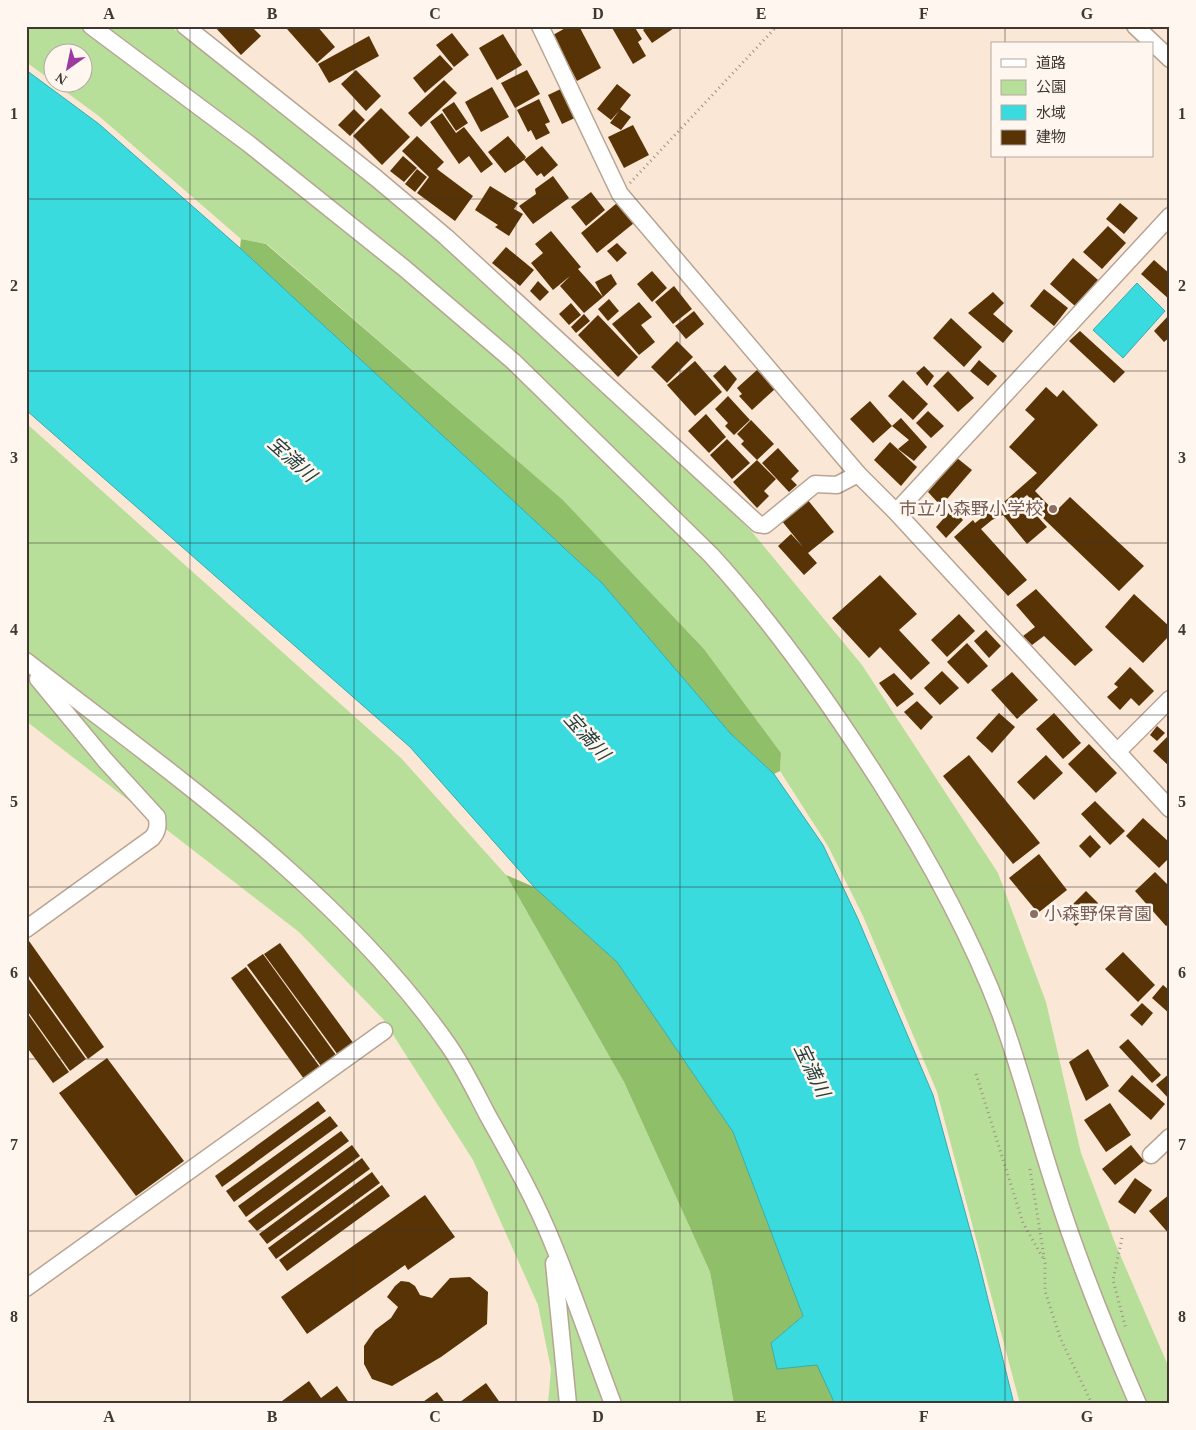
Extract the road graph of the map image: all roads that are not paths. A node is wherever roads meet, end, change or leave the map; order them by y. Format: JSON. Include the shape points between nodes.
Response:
{"nodes":[{"id":1,"x":91,"y":26,"type":"edge"},
{"id":2,"x":185,"y":26,"type":"edge"},
{"id":3,"x":540,"y":26,"type":"edge"},
{"id":4,"x":1135,"y":26,"type":"edge"},
{"id":5,"x":1152,"y":42,"type":"edge"},
{"id":6,"x":1154,"y":44,"type":"edge"},
{"id":7,"x":1170,"y":59,"type":"edge"},
{"id":8,"x":1168,"y":220,"type":"edge"},
{"id":9,"x":858,"y":474,"type":"junction"},
{"id":10,"x":896,"y":512,"type":"junction"},
{"id":11,"x":26,"y":663,"type":"edge"},
{"id":12,"x":1170,"y":700,"type":"edge"},
{"id":13,"x":1117,"y":752,"type":"junction"},
{"id":14,"x":1170,"y":809,"type":"edge"},
{"id":15,"x":26,"y":929,"type":"edge"},
{"id":16,"x":384,"y":1031,"type":"dead end"},
{"id":17,"x":1170,"y":1138,"type":"edge"},
{"id":18,"x":1151,"y":1155,"type":"dead end"},
{"id":19,"x":553,"y":1243,"type":"junction"},
{"id":20,"x":26,"y":1288,"type":"edge"},
{"id":21,"x":568,"y":1404,"type":"edge"},
{"id":22,"x":613,"y":1404,"type":"edge"},
{"id":23,"x":1138,"y":1404,"type":"edge"}],
"edges":[{"from":1,"to":23,"type":"street","via":[[249,144],[404,268],[514,362],[711,555],[801,664],[934,868],[975,954],[1003,1022],[1072,1237],[1106,1330]]},
{"from":2,"to":9,"type":"street","via":[[446,237],[758,524],[765,525],[816,484],[837,485]]},
{"from":3,"to":9,"type":"street","via":[[620,194]]},
{"from":4,"to":5,"type":"street"},
{"from":6,"to":7,"type":"street"},
{"from":8,"to":10,"type":"street"},
{"from":9,"to":10,"type":"street"},
{"from":10,"to":13,"type":"street"},
{"from":11,"to":15,"type":"street","via":[[157,817],[158,825],[152,838]]},
{"from":11,"to":19,"type":"street","via":[[245,833],[298,880],[374,956],[427,1016],[450,1048],[509,1152]]},
{"from":12,"to":13,"type":"street"},
{"from":13,"to":14,"type":"street"},
{"from":16,"to":20,"type":"street"},
{"from":17,"to":18,"type":"street"},
{"from":19,"to":21,"type":"street"},
{"from":19,"to":22,"type":"street"}]}
